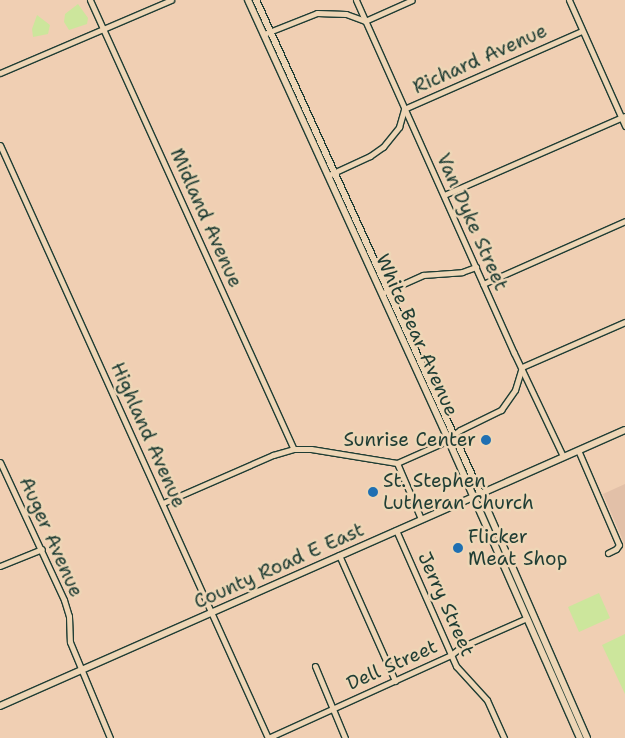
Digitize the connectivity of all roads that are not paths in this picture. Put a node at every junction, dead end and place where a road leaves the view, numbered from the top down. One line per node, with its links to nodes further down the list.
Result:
1 (90, 0): 9 (street, Midland Avenue)
2 (248, 0): 11 (main road, White Bear Avenue)
3 (256, 0): 11 (main road, White Bear Avenue)
4 (356, 0): 8 (street, Van Dyke Street)
5 (412, 0): 8 (street)
6 (569, 0): 10 (street)
7 (168, 1): 9 (street)
8 (365, 21): 11 (street); 13 (street, Van Dyke Street)
9 (104, 29): 12 (street); 27 (street, Midland Avenue)
10 (582, 31): 13 (street, Richard Avenue); 14 (street)
11 (267, 32): 17 (main road, White Bear Avenue)
12 (0, 73)
13 (404, 109): 17 (street, Richard Avenue); 18 (street, Van Dyke Street)
14 (623, 117): 15 (street); 18 (street)
15 (625, 126)
16 (0, 145): 34 (street, Highland Avenue)
17 (331, 174): 22 (main road, White Bear Avenue)
18 (444, 195): 20 (street, Van Dyke Street)
19 (625, 221): 21 (street)
20 (476, 267): 21 (street, Van Dyke Street); 22 (street)
21 (483, 284): 24 (street, Van Dyke Street)
22 (385, 292): 26 (main road, White Bear Avenue)
23 (625, 322): 24 (street)
24 (522, 367): 26 (street); 29 (street, Van Dyke Street)
25 (625, 430): 28 (main road, County Road E East)
26 (450, 437): 31 (street); 32 (main road, White Bear Avenue); 33 (main road, White Bear Avenue)
27 (294, 449): 31 (street); 34 (street)
28 (578, 450): 29 (main road, County Road E East); 38 (street)
29 (563, 456): 32 (main road, County Road E East)
30 (0, 462): 37 (street, Auger Avenue)
31 (398, 463): 35 (street)
32 (480, 493): 33 (main road, County Road E East); 54 (main road, White Bear Avenue)
33 (473, 496): 35 (main road, County Road E East); 42 (main road, White Bear Avenue)
34 (163, 503): 41 (street, Highland Avenue)
35 (421, 519): 36 (main road, County Road E East)
36 (396, 530): 39 (main road, County Road E East); 43 (street, Jerry Street)
37 (42, 549): 40 (street); 45 (street, Auger Avenue)
38 (608, 552)
39 (339, 556): 41 (main road, County Road E East); 46 (street)
40 (0, 566)
41 (212, 612): 45 (main road, County Road E East); 50 (street, Highland Avenue)
42 (527, 618): 43 (street, Dell Street); 53 (main road, White Bear Avenue)
43 (451, 655): 46 (street, Dell Street); 52 (street, Jerry Street)
44 (314, 666): 48 (street)
45 (81, 670): 47 (main road, County Road E East); 49 (street, Auger Avenue)
46 (395, 681): 48 (street, Dell Street)
47 (0, 706)
48 (332, 709): 50 (street, Dell Street); 51 (street)
49 (110, 738)
50 (268, 738)
51 (345, 738)
52 (504, 738)
53 (580, 738)
54 (587, 738)

